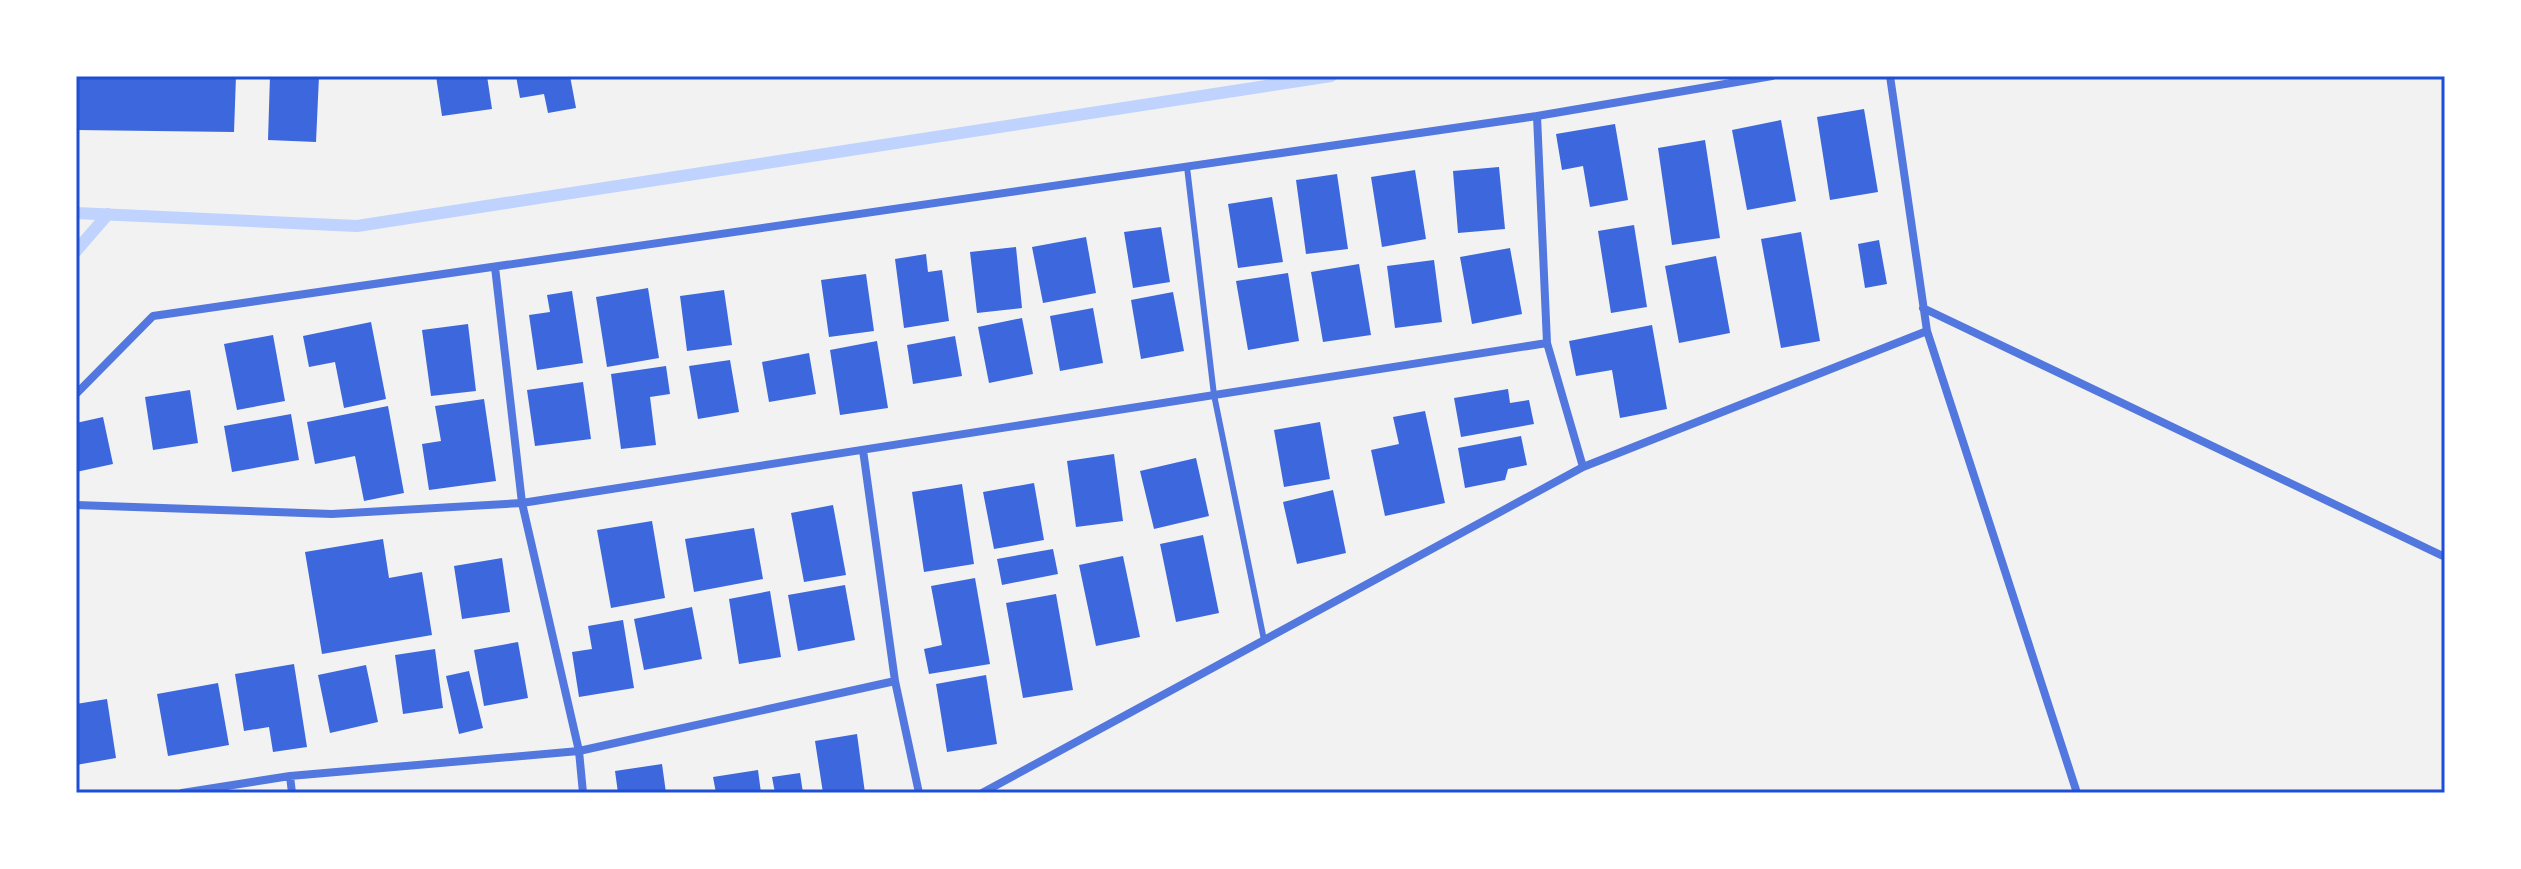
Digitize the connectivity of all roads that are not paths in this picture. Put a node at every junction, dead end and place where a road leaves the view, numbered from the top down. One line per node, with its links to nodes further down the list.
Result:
1 (1772, 76): 3 (street)
2 (1890, 76): 6 (street)
3 (1537, 116): 4 (street); 8 (street)
4 (1187, 167): 5 (street); 10 (lane)
5 (495, 267): 9 (street); 13 (street)
6 (1923, 308): 7 (street); 15 (street)
7 (1927, 331): 12 (street); 25 (street)
8 (1547, 343): 10 (street); 12 (street)
9 (76, 394)
10 (1214, 395): 11 (street); 16 (lane)
11 (863, 450): 13 (street); 17 (street)
12 (1583, 467): 16 (street)
13 (522, 503): 14 (street); 18 (street)
14 (76, 505)
15 (2445, 557)
16 (1264, 640): 24 (street)
17 (895, 681): 18 (street); 23 (street)
18 (579, 751): 19 (street); 22 (street)
19 (290, 776): 20 (street); 21 (street)
20 (182, 793)
21 (292, 793)
22 (583, 793)
23 (919, 793)
24 (982, 793)
25 (2077, 793)

